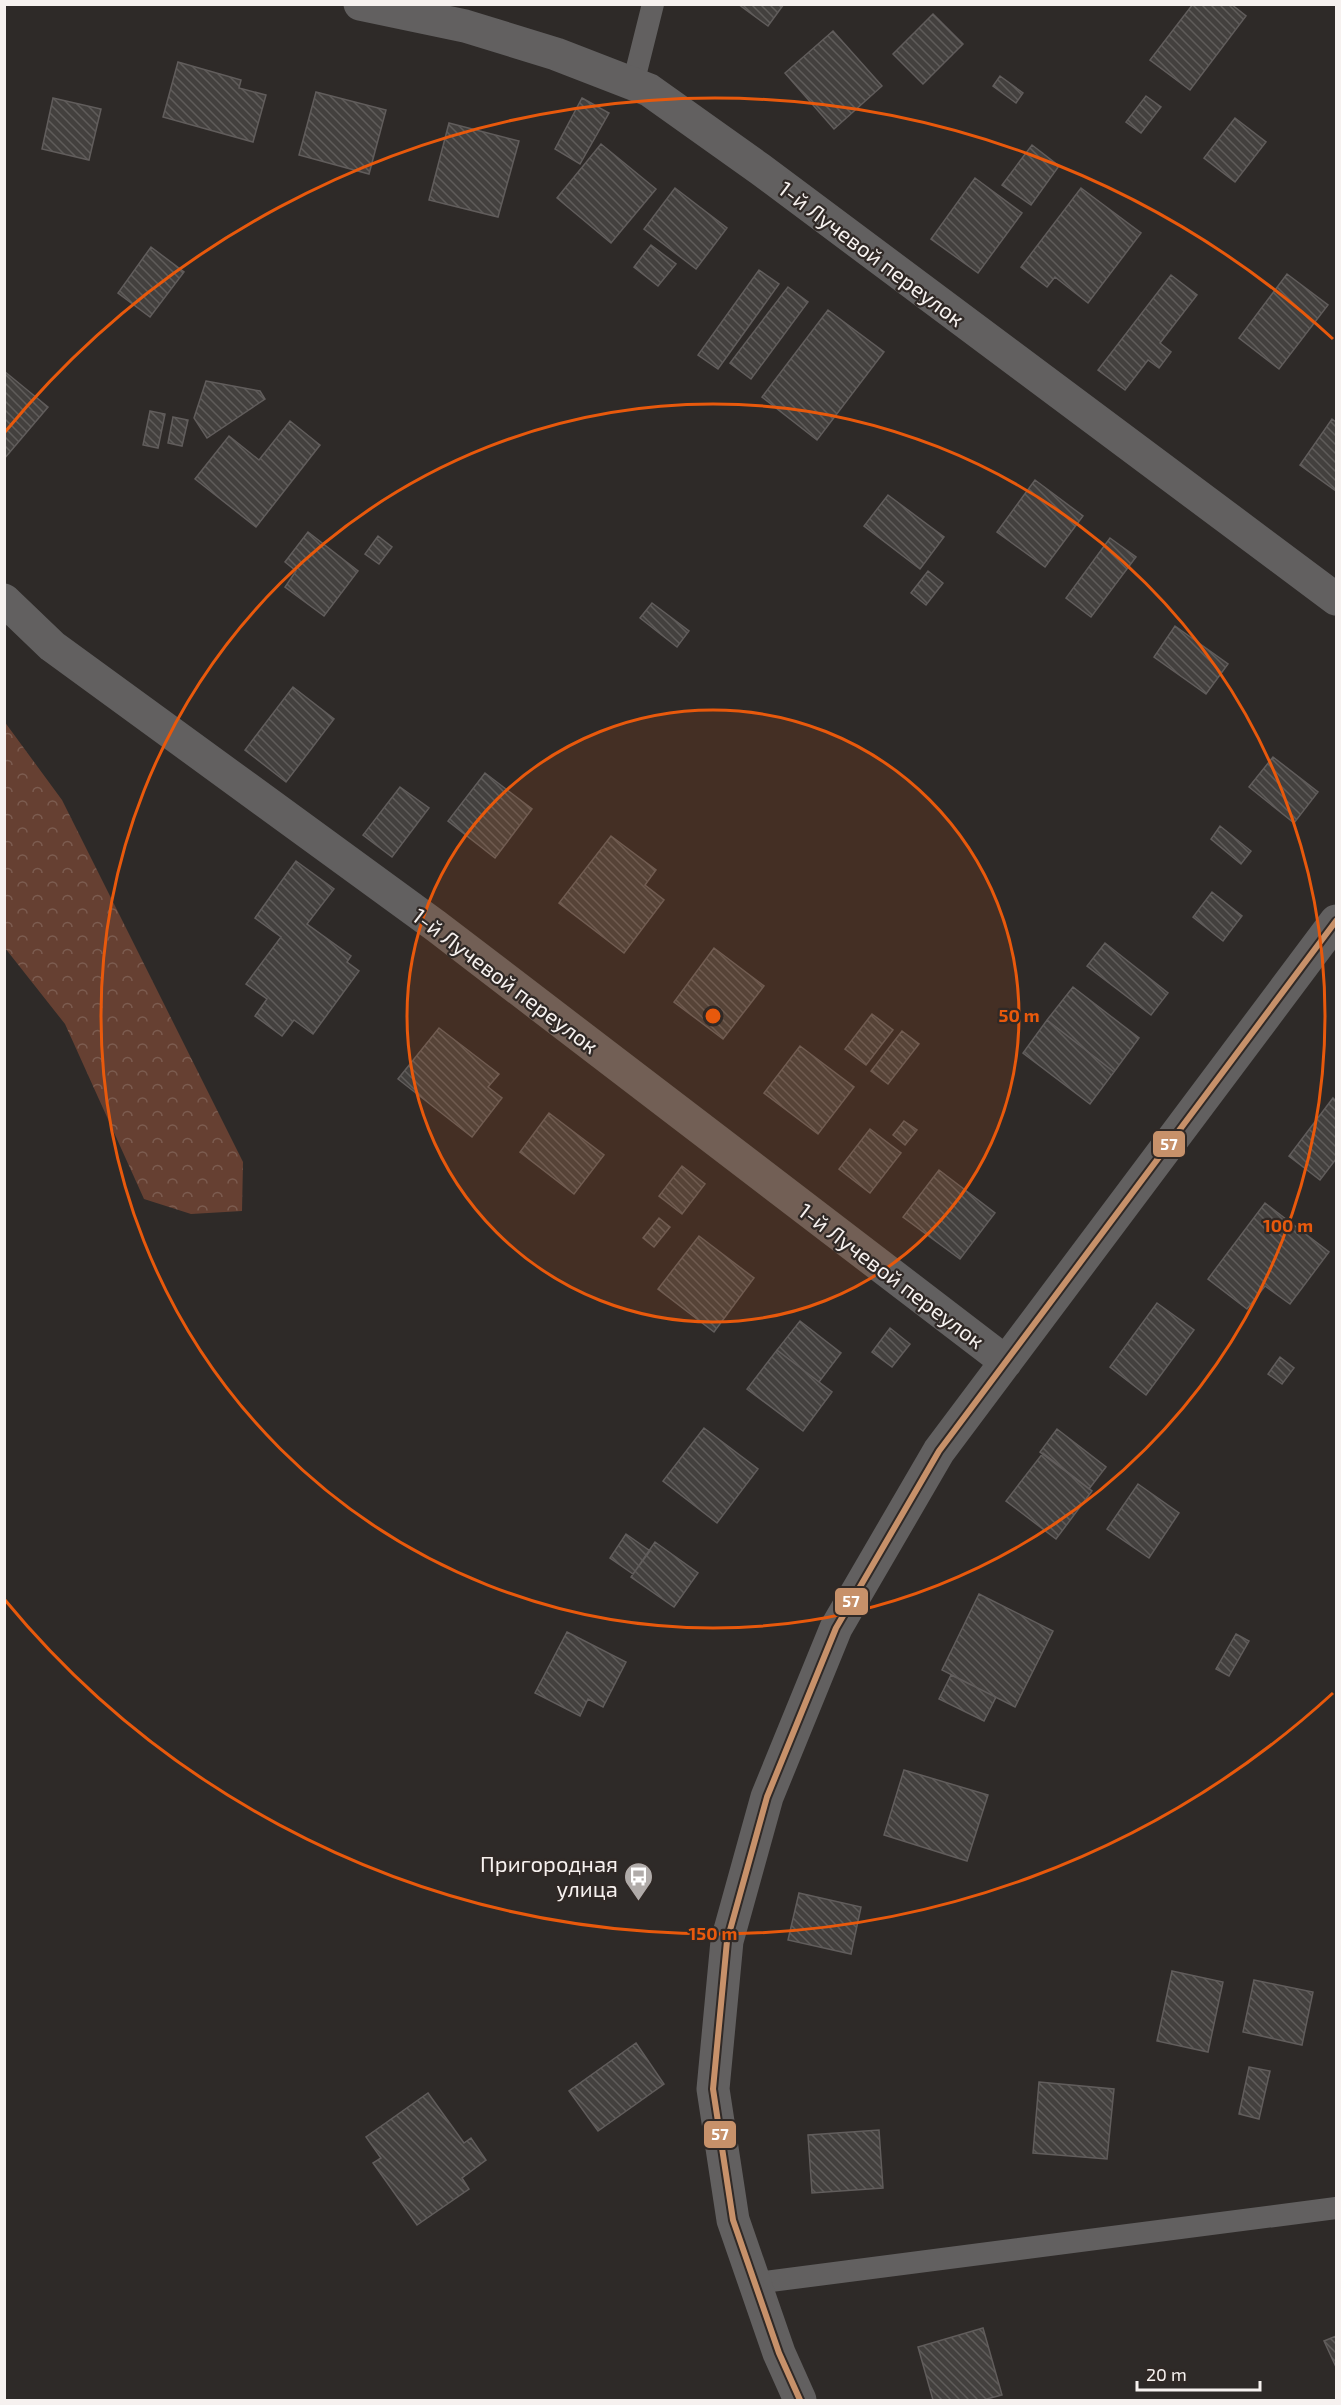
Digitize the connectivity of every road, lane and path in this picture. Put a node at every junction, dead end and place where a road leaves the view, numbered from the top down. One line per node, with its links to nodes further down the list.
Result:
1 (360, 4): 3 (street, 1-й Лучевой переулок)
2 (653, 4): 3 (lane)
3 (633, 84): 4 (street, 1-й Лучевой переулок)
4 (1336, 598)
5 (4, 600): 7 (street, 1-й Лучевой переулок)
6 (1336, 921): 7 (street)
7 (1006, 1362): 9 (street)
8 (1336, 2208): 9 (lane)
9 (756, 2283): 10 (street)
10 (800, 2400)

